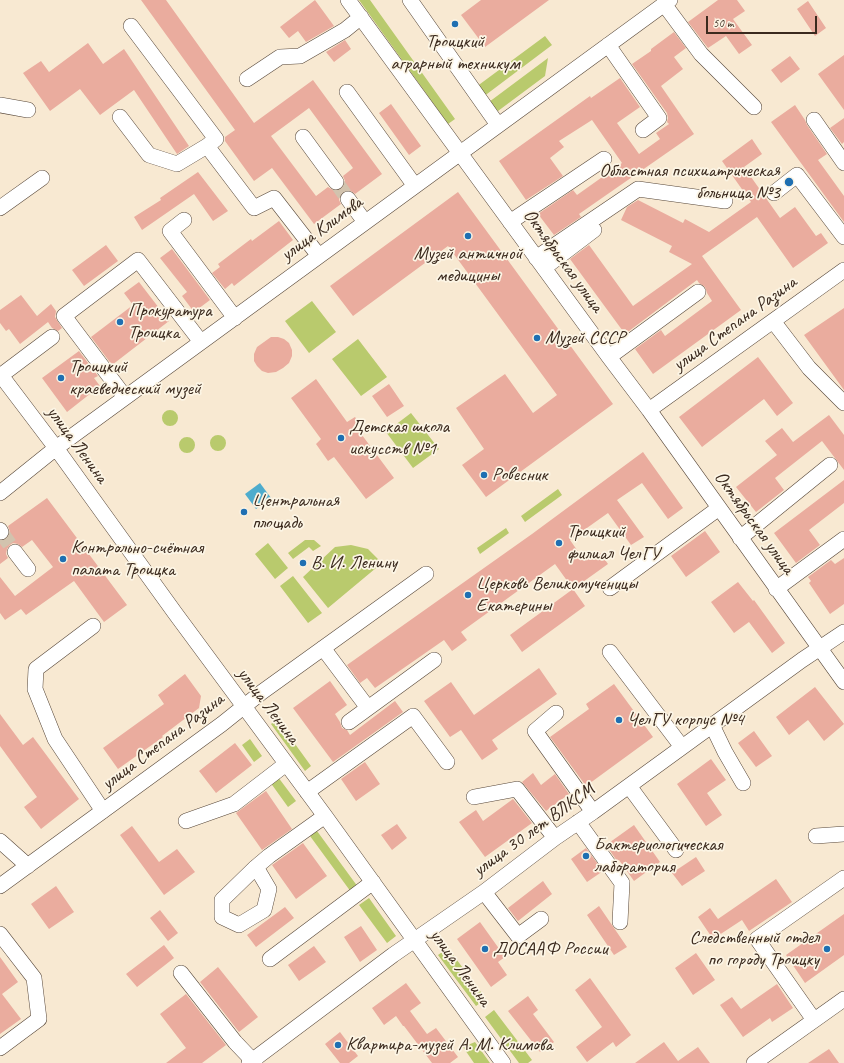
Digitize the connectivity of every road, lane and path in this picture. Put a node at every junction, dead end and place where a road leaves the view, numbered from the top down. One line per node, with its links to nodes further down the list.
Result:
1 (348, 0): 4 (street, Октябрьская улица)
2 (410, 0): 14 (street)
3 (667, 2): 6 (street, улица Климова); 10 (street)
4 (361, 17): 7 (street); 18 (street, Октябрьская улица)
5 (131, 26): 17 (street)
6 (608, 45): 14 (street, улица Климова); 15 (street)
7 (247, 79)
8 (347, 92): 23 (street)
9 (0, 106): 11 (street)
10 (754, 107)
11 (28, 110)
12 (120, 117): 17 (street)
13 (814, 120): 20 (street)
14 (498, 125): 18 (street, улица Климова)
15 (642, 130)
16 (303, 137): 22 (street)
17 (207, 146): 33 (street)
18 (460, 153): 23 (street, улица Климова); 30 (street, Октябрьская улица)
19 (604, 159): 30 (street)
20 (844, 163)
21 (42, 178): 27 (street)
22 (336, 182)
23 (415, 186): 29 (street, улица Климова)
24 (774, 193): 32 (street)
25 (348, 199): 29 (street)
26 (725, 201): 34 (street)
27 (0, 208)
28 (184, 220): 37 (street)
29 (366, 222): 33 (street, улица Климова)
30 (510, 222): 34 (street, Октябрьская улица)
31 (594, 230): 34 (street)
32 (844, 237)
33 (319, 256): 37 (street, улица Климова)
34 (540, 263): 41 (street, Октябрьская улица)
35 (844, 270): 38 (street, улица Степана Разина)
36 (698, 292): 41 (street)
37 (235, 318): 40 (street, улица Климова)
38 (773, 321): 44 (street); 45 (street, улица Степана Разина)
39 (52, 337): 42 (street)
40 (201, 342): 43 (street, улица Климова); 43 (street)
41 (609, 357): 45 (street, Октябрьская улица)
42 (0, 375): 46 (street, улица Ленина)
43 (125, 397): 46 (street, улица Климова)
44 (844, 403)
45 (649, 410): 49 (street, Октябрьская улица)
46 (56, 448): 48 (street, улица Климова); 64 (street, улица Ленина)
47 (830, 465): 50 (street)
48 (0, 493)
49 (719, 508): 50 (street, Октябрьская улица); 55 (street)
50 (740, 538): 56 (street, Октябрьская улица)
51 (844, 539): 56 (street)
52 (15, 552): 53 (street)
53 (28, 569)
54 (426, 574): 59 (street, улица Степана Разина)
55 (610, 588)
56 (776, 589): 60 (street, Октябрьская улица)
57 (94, 626): 76 (street)
58 (844, 632): 60 (street, улица 30 лет ВЛКСМ)
59 (323, 648): 64 (street, улица Степана Разина); 65 (street)
60 (819, 648): 63 (street, Октябрьская улица); 68 (street, улица 30 лет ВЛКСМ)
61 (610, 652): 69 (street)
62 (434, 660): 65 (street)
63 (844, 682)
64 (244, 707): 71 (street, улица Ленина); 76 (street, улица Степана Разина)
65 (368, 708): 67 (street)
66 (556, 712): 77 (street)
67 (349, 722)
68 (712, 724): 69 (street, улица 30 лет ВЛКСМ); 72 (street)
69 (682, 747): 73 (street, улица 30 лет ВЛКСМ)
70 (447, 762): 74 (street)
71 (286, 764): 74 (street, улица Ленина); 79 (street)
72 (743, 783)
73 (629, 786): 77 (street, улица 30 лет ВЛКСМ); 85 (street)
74 (307, 792): 78 (street, улица Ленина)
75 (474, 797): 83 (street)
76 (103, 811): 86 (street, улица Степана Разина)
77 (593, 812): 80 (street, улица 30 лет ВЛКСМ)
78 (325, 816): 87 (street); 89 (street, улица Ленина)
79 (186, 821)
80 (578, 822): 83 (street, улица 30 лет ВЛКСМ); 93 (street)
81 (844, 834): 82 (street)
82 (816, 836)
83 (555, 838): 91 (street, улица 30 лет ВЛКСМ)
84 (0, 841): 86 (street)
85 (676, 850)
86 (28, 866): 90 (street, улица Степана Разина)
87 (256, 867)
88 (844, 878): 99 (street)
89 (373, 882): 95 (street, улица Ленина); 96 (street)
90 (0, 886)
91 (484, 892): 92 (street); 95 (street, улица 30 лет ВЛКСМ)
92 (542, 919)
93 (620, 922)
94 (0, 934): 100 (street)
95 (415, 940): 102 (street, улица 30 лет ВЛКСМ); 103 (street, улица Ленина)
96 (270, 959)
97 (181, 973): 102 (street)
98 (844, 999): 99 (street)
99 (814, 1020): 101 (street)
100 (0, 1048)
101 (761, 1061)
102 (252, 1062)
103 (504, 1063)

